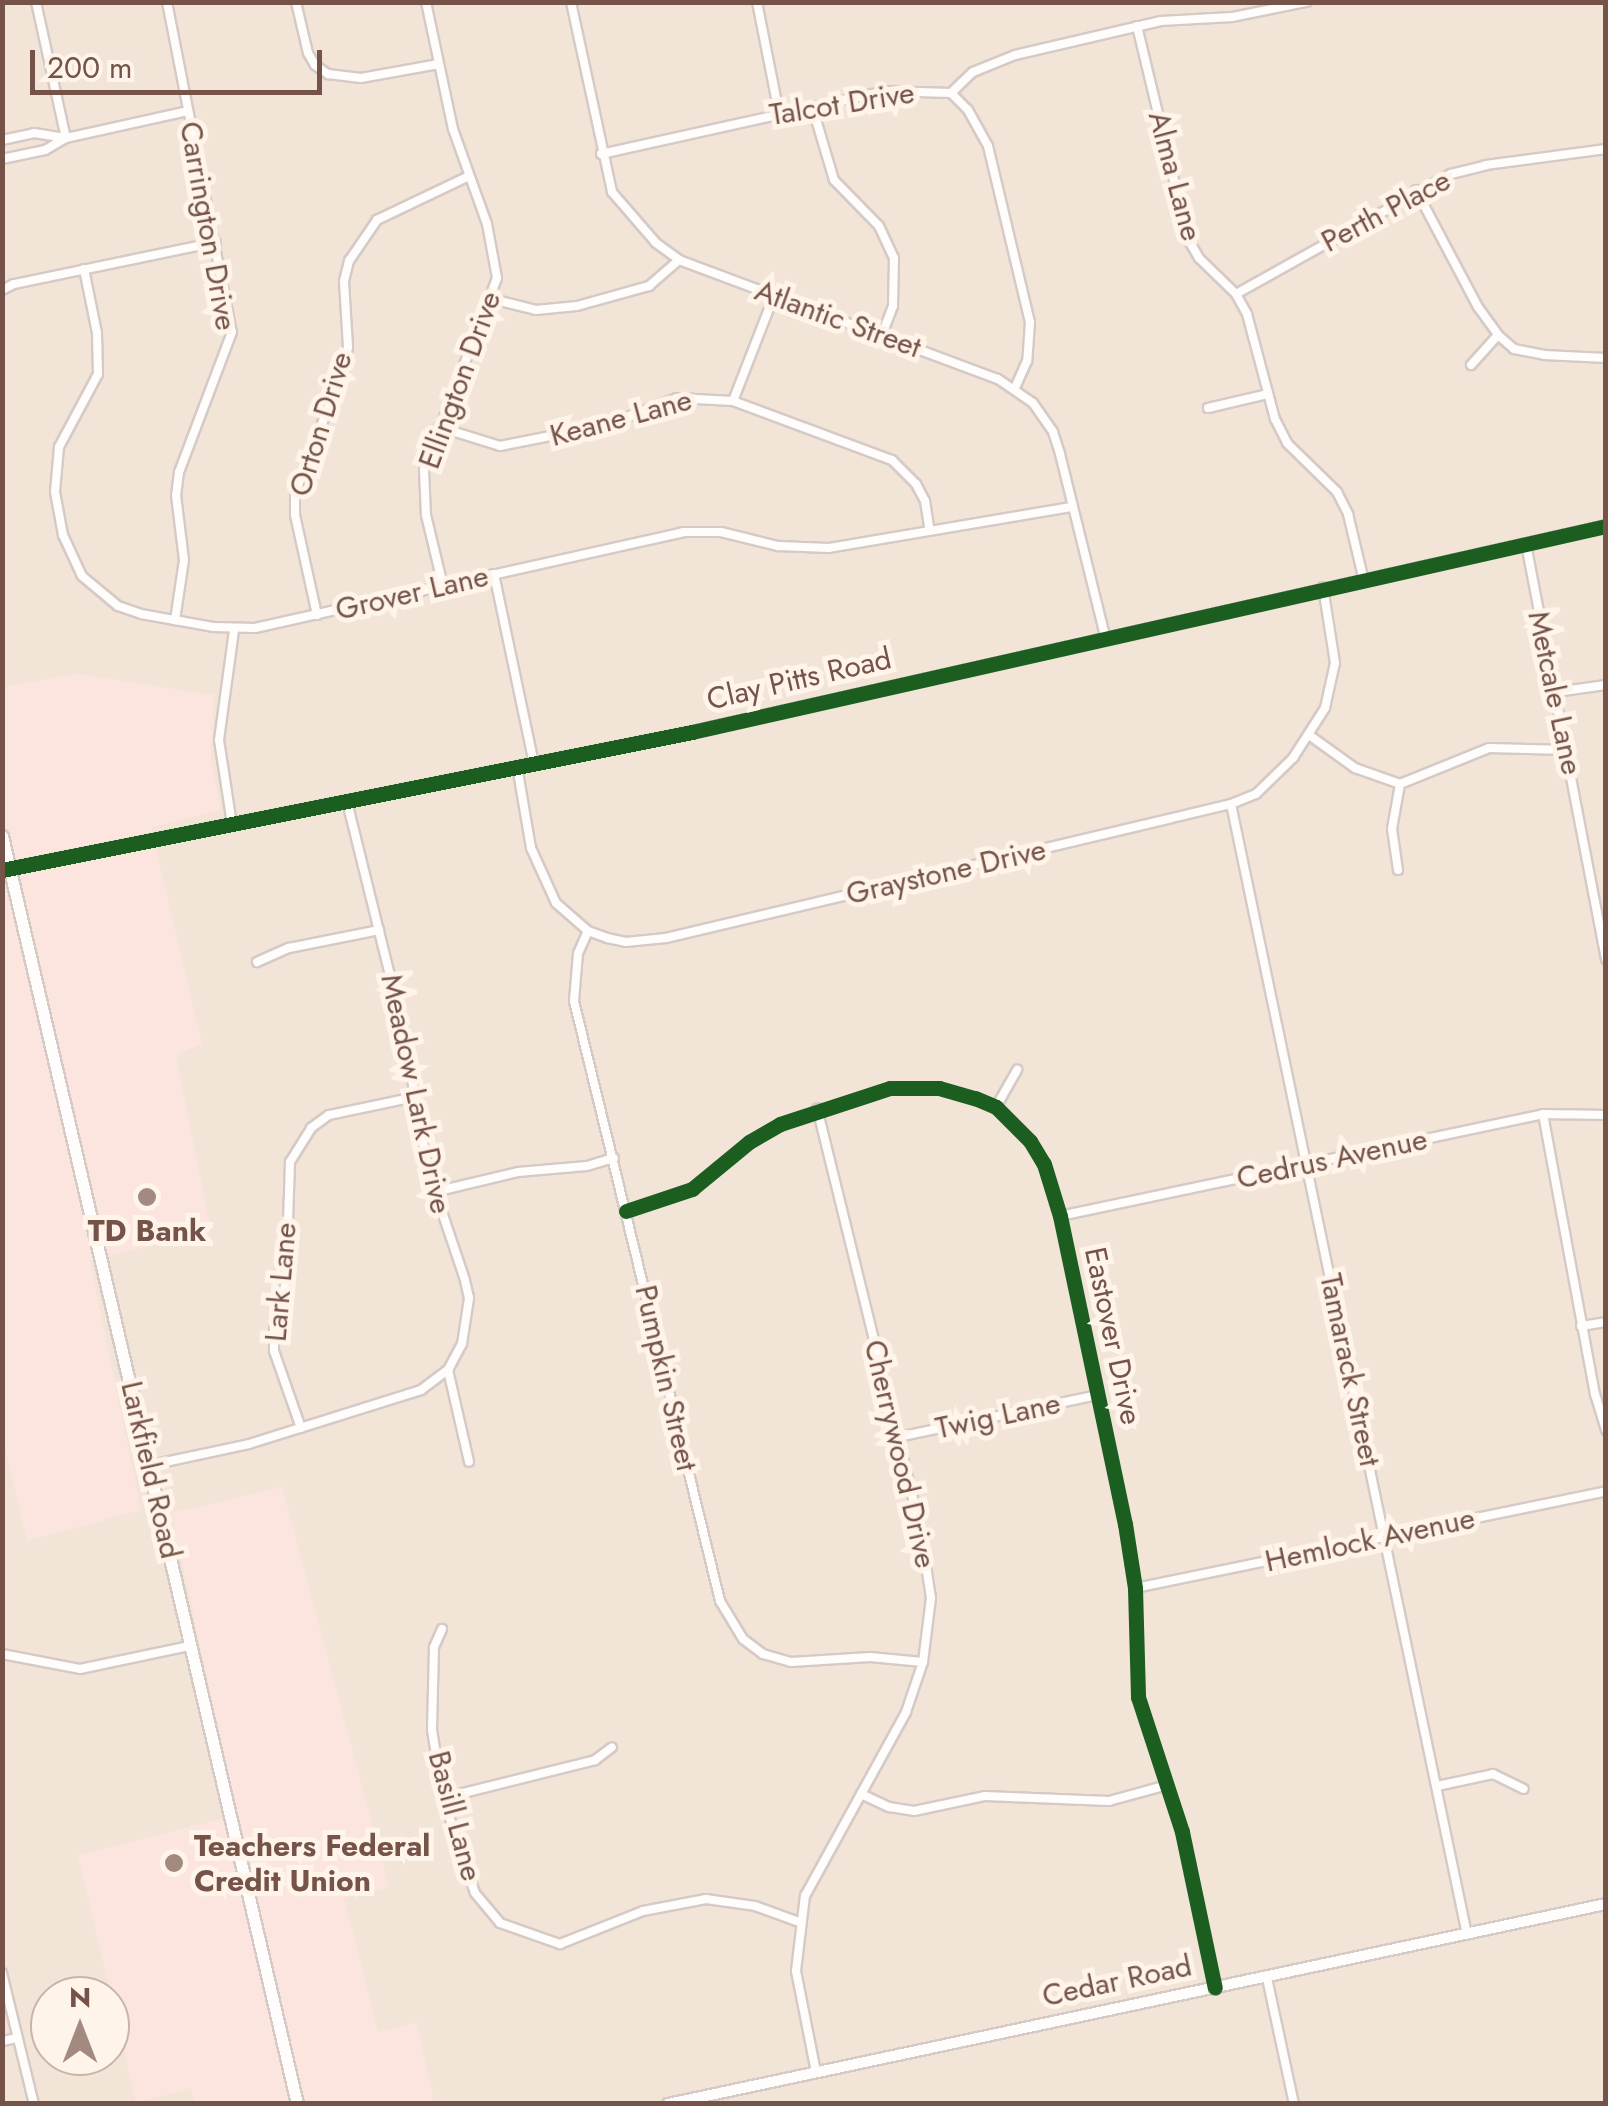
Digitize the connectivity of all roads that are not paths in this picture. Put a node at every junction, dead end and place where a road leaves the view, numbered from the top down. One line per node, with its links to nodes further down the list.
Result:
1 (36, 2): 14 (street)
2 (166, 2): 12 (street, Carrington Drive)
3 (296, 2): 9 (street)
4 (426, 2): 9 (street, Ellington Drive)
5 (571, 2): 17 (street, Atlantic Street)
6 (757, 2): 13 (street)
7 (1306, 2): 8 (street)
8 (1138, 26): 10 (street); 25 (street, Alma Lane)
9 (438, 64): 19 (street, Ellington Drive)
10 (951, 93): 11 (street, Talcot Drive); 32 (street, Talcot Drive)
11 (812, 106): 13 (street, Talcot Drive); 28 (street)
12 (188, 111): 14 (street); 21 (street, Carrington Drive)
13 (778, 113): 17 (street, Talcot Drive)
14 (66, 138): 15 (street); 18 (street)
15 (2, 140)
16 (1606, 149): 20 (street, Perth Place)
17 (601, 154): 22 (street, Atlantic Street)
18 (2, 160)
19 (467, 178): 27 (street, Ellington Drive); 45 (street, Orton Drive)
20 (1416, 190): 25 (street, Perth Place); 29 (street)
21 (216, 242): 23 (street); 46 (street, Carrington Drive)
22 (679, 260): 26 (street, Atlantic Street); 27 (street)
23 (84, 269): 24 (street); 46 (street, Grover Lane)
24 (2, 290)
25 (1236, 294): 33 (street, Alma Lane)
26 (774, 296): 28 (street, Atlantic Street); 34 (street)
27 (492, 299): 36 (street, Ellington Drive)
28 (882, 335): 32 (street, Atlantic Street)
29 (1498, 336): 30 (street); 31 (street)
30 (1606, 358)
31 (1471, 365)
32 (1014, 388): 37 (street, Atlantic Street)
33 (1268, 394): 35 (street); 42 (street, Alma Lane)
34 (733, 401): 36 (street, Keane Lane); 39 (street, Keane Lane)
35 (1208, 408)
36 (439, 427): 43 (street, Ellington Drive)
37 (1072, 507): 39 (street, Grover Lane); 48 (street, Atlantic Street)
38 (1606, 526): 40 (street, Clay Pitts Road)
39 (930, 531): 41 (street, Grover Lane)
40 (1526, 544): 42 (street, Clay Pitts Road); 50 (street, Metcale Lane)
41 (494, 574): 43 (street, Grover Lane); 53 (street)
42 (1363, 578): 44 (street, Clay Pitts Road)
43 (443, 586): 45 (street, Grover Lane)
44 (1323, 588): 48 (street, Clay Pitts Road); 51 (street, Graystone Drive)
45 (316, 615): 47 (street, Grover Lane)
46 (175, 620): 47 (street, Grover Lane)
47 (234, 630): 58 (street)
48 (1105, 636): 53 (street, Clay Pitts Road)
49 (1606, 685): 50 (street)
50 (1556, 692): 52 (street, Metcale Lane)
51 (1308, 736): 55 (street); 57 (street, Graystone Drive)
52 (1567, 750): 55 (street); 64 (street, Metcale Lane)
53 (534, 764): 54 (street, Clay Pitts Road)
54 (517, 766): 56 (street, Clay Pitts Road); 63 (street)
55 (1400, 784): 61 (street)
56 (347, 801): 58 (street, Clay Pitts Road); 62 (street, Meadow Lark Drive)
57 (1231, 804): 63 (street, Graystone Drive); 73 (street, Tamarack Street)
58 (232, 824): 60 (street, Clay Pitts Road)
59 (2, 836): 60 (main road, Larkfield Road)
60 (6, 869): 85 (main road, Larkfield Road)
61 (1398, 870)
62 (379, 930): 65 (street); 67 (street, Meadow Lark Drive)
63 (588, 931): 72 (street, Pumpkin Street)
64 (1606, 959)
65 (257, 962)
66 (1017, 1070): 68 (street)
67 (415, 1097): 74 (street, Meadow Lark Drive); 81 (street, Lark Lane)
68 (996, 1108): 69 (street, Eastover Drive); 76 (street, Eastover Drive)
69 (817, 1109): 75 (street, Eastover Drive); 83 (street, Cherrywood Drive)
70 (1543, 1114): 71 (street, Cedrus Avenue); 73 (street, Cedrus Avenue); 78 (street)
71 (1606, 1115)
72 (614, 1158): 74 (street); 75 (street, Pumpkin Street)
73 (1306, 1164): 76 (street, Cedrus Avenue); 87 (street, Tamarack Street)
74 (434, 1192): 79 (street, Meadow Lark Drive)
75 (626, 1211): 92 (street, Pumpkin Street)
76 (1060, 1216): 80 (street, Eastover Drive)
77 (1606, 1322): 78 (street)
78 (1582, 1326): 82 (street)
79 (448, 1370): 81 (street); 84 (street)
80 (1097, 1396): 83 (street, Twig Lane); 88 (street, Eastover Drive)
81 (300, 1428): 85 (street)
82 (1606, 1430)
83 (898, 1437): 92 (street, Cherrywood Drive)
84 (469, 1462)
85 (151, 1465): 90 (main road, Larkfield Road)
86 (1606, 1492): 87 (street, Hemlock Avenue)
87 (1384, 1537): 88 (street, Hemlock Avenue); 95 (street, Tamarack Street)
88 (1134, 1588): 94 (street, Eastover Drive)
89 (442, 1628): 98 (street, Basill Lane)
90 (189, 1646): 91 (street); 109 (main road, Larkfield Road)
91 (2, 1654)
92 (923, 1662): 97 (street, Cherrywood Drive)
93 (612, 1747): 98 (street)
94 (1167, 1786): 97 (street); 104 (street, Eastover Drive)
95 (1437, 1786): 96 (street); 101 (street, Tamarack Street)
96 (1524, 1789)
97 (860, 1794): 100 (street, Cherrywood Drive)
98 (444, 1798): 100 (street, Basill Lane)
99 (1606, 1904): 101 (street, Cedar Road)
100 (799, 1922): 107 (street, Cherrywood Drive)
101 (1467, 1935): 103 (street, Cedar Road)
102 (2, 1973): 105 (street)
103 (1267, 1978): 104 (street, Cedar Road); 111 (street)
104 (1215, 1988): 107 (street, Cedar Road)
105 (18, 2038): 106 (street); 108 (street)
106 (2, 2041)
107 (816, 2072): 110 (street, Cedar Road)
108 (34, 2104)
109 (297, 2104)
110 (668, 2104)
111 (1294, 2104)

